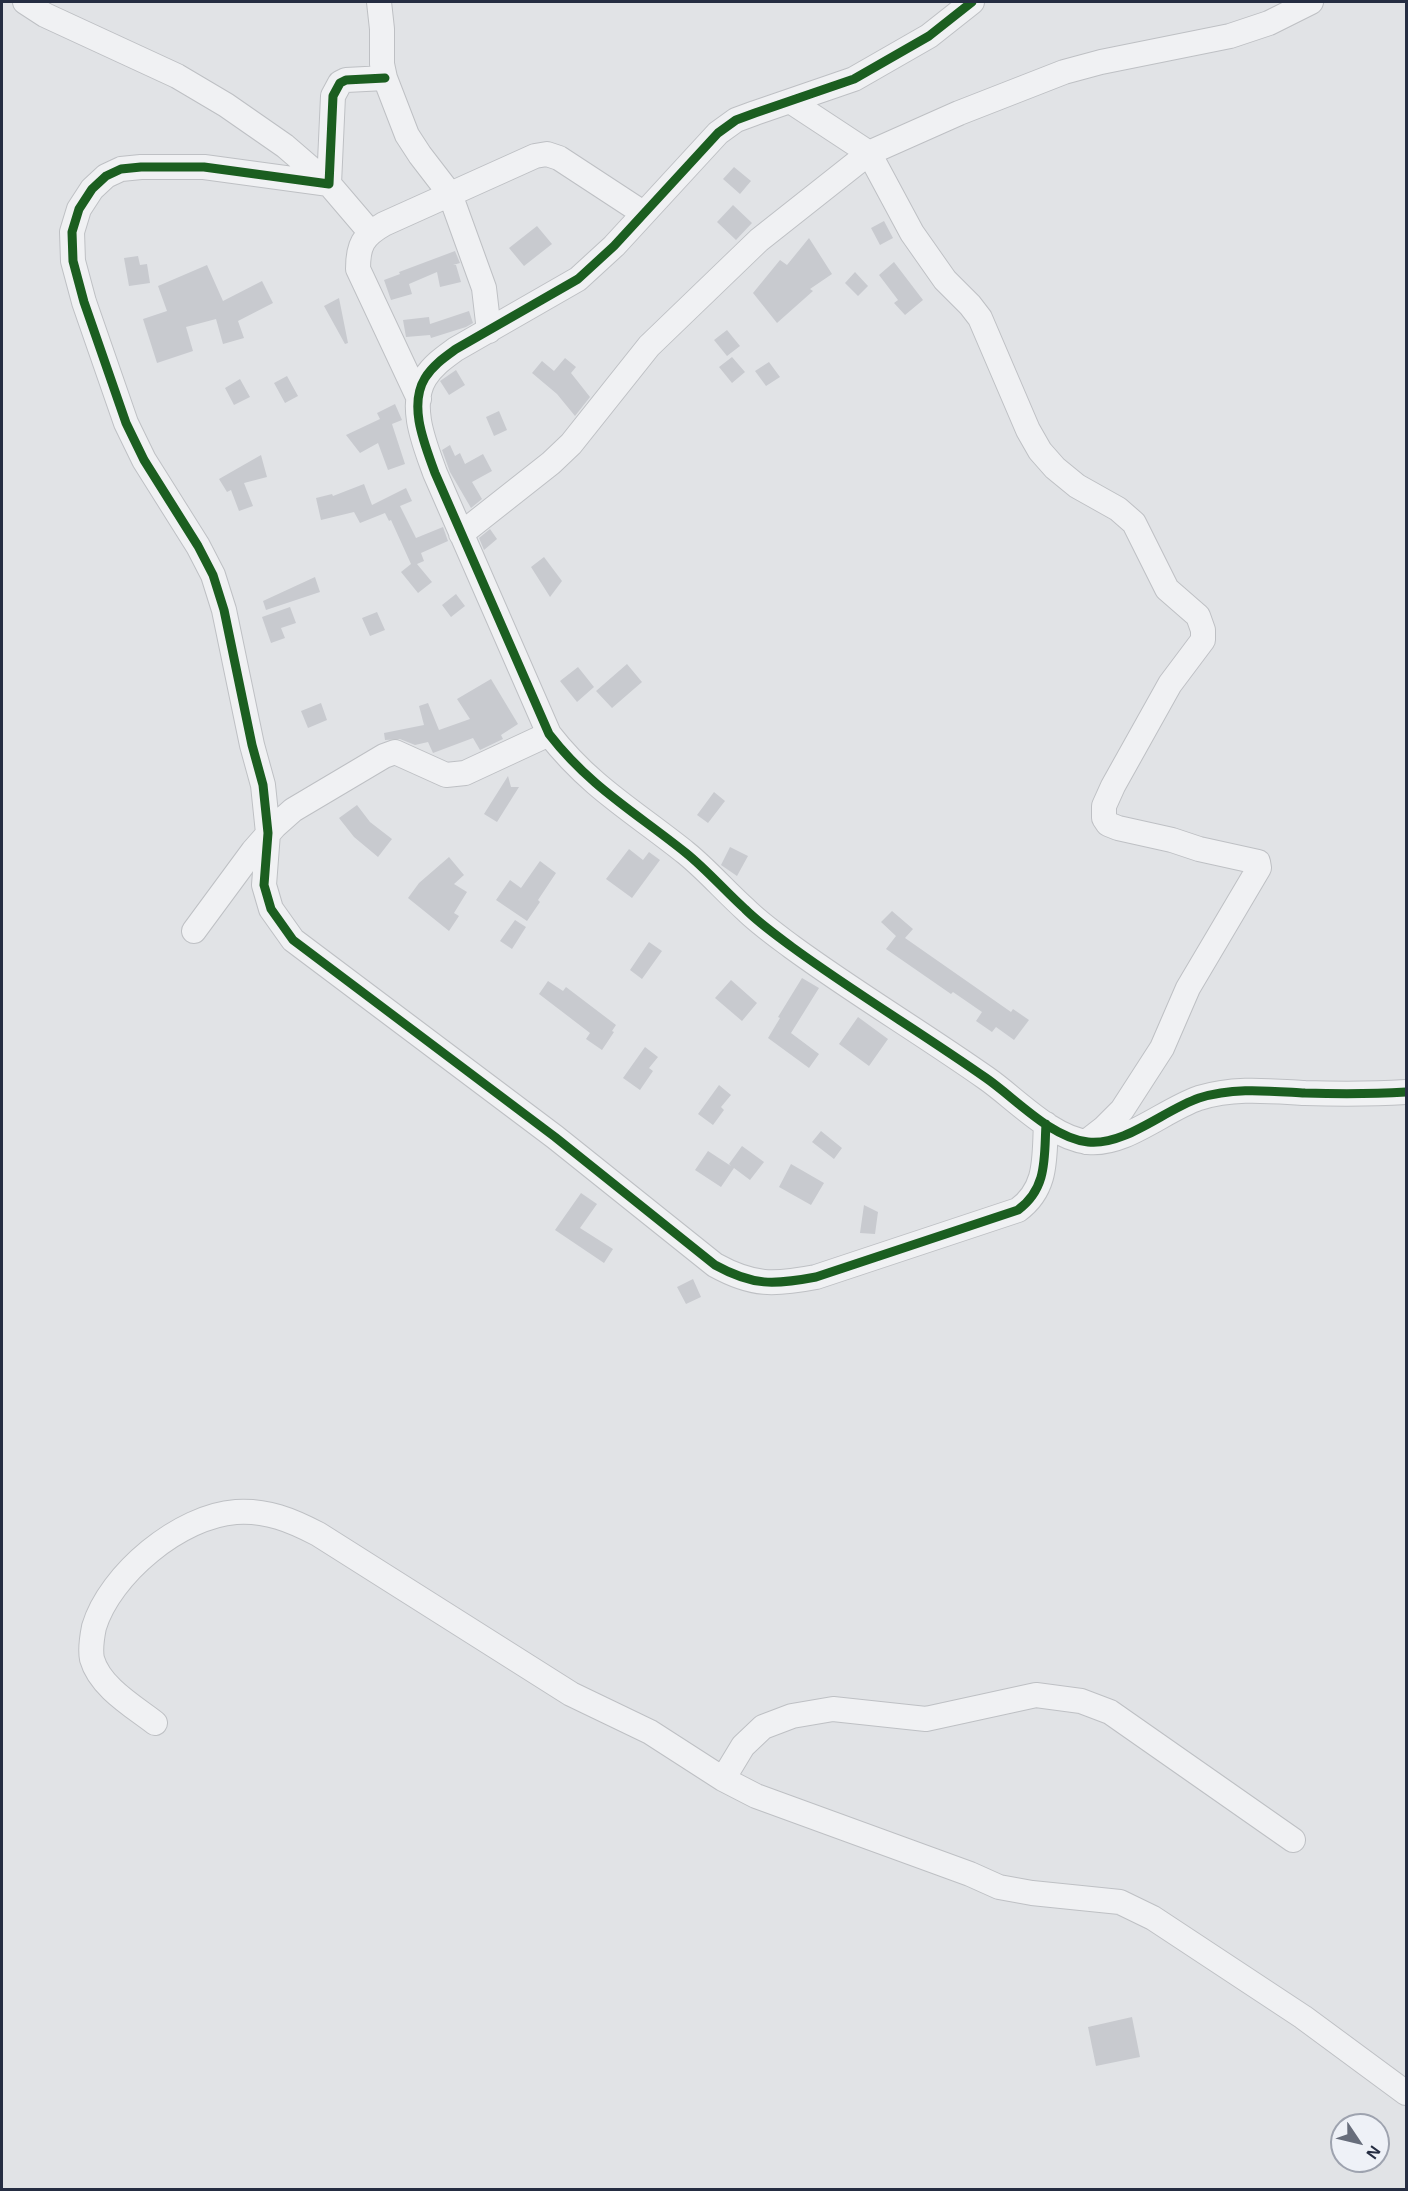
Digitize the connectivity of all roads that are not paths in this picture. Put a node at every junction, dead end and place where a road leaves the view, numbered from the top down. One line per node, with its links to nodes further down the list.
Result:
1 (25, 2): 8 (street)
2 (972, 2): 6 (street)
3 (1311, 2): 7 (street)
4 (381, 4): 5 (street)
5 (385, 78): 8 (street); 9 (street)
6 (790, 101): 7 (street); 10 (street)
7 (869, 153): 14 (street); 20 (street)
8 (329, 184): 11 (street); 16 (street)
9 (450, 194): 10 (street); 11 (street); 12 (street)
10 (643, 213): 12 (street)
11 (370, 232): 13 (street)
12 (489, 331): 13 (street)
13 (419, 399): 14 (street)
14 (461, 534): 15 (street)
15 (549, 734): 16 (street); 19 (street)
16 (268, 833): 17 (street); 19 (street)
17 (194, 931)
18 (1407, 1092): 20 (street)
19 (1046, 1124): 20 (street)
20 (1086, 1142)
21 (155, 1723): 22 (street)
22 (723, 1779): 23 (street); 24 (street)
23 (1293, 1840)
24 (1407, 2093)

